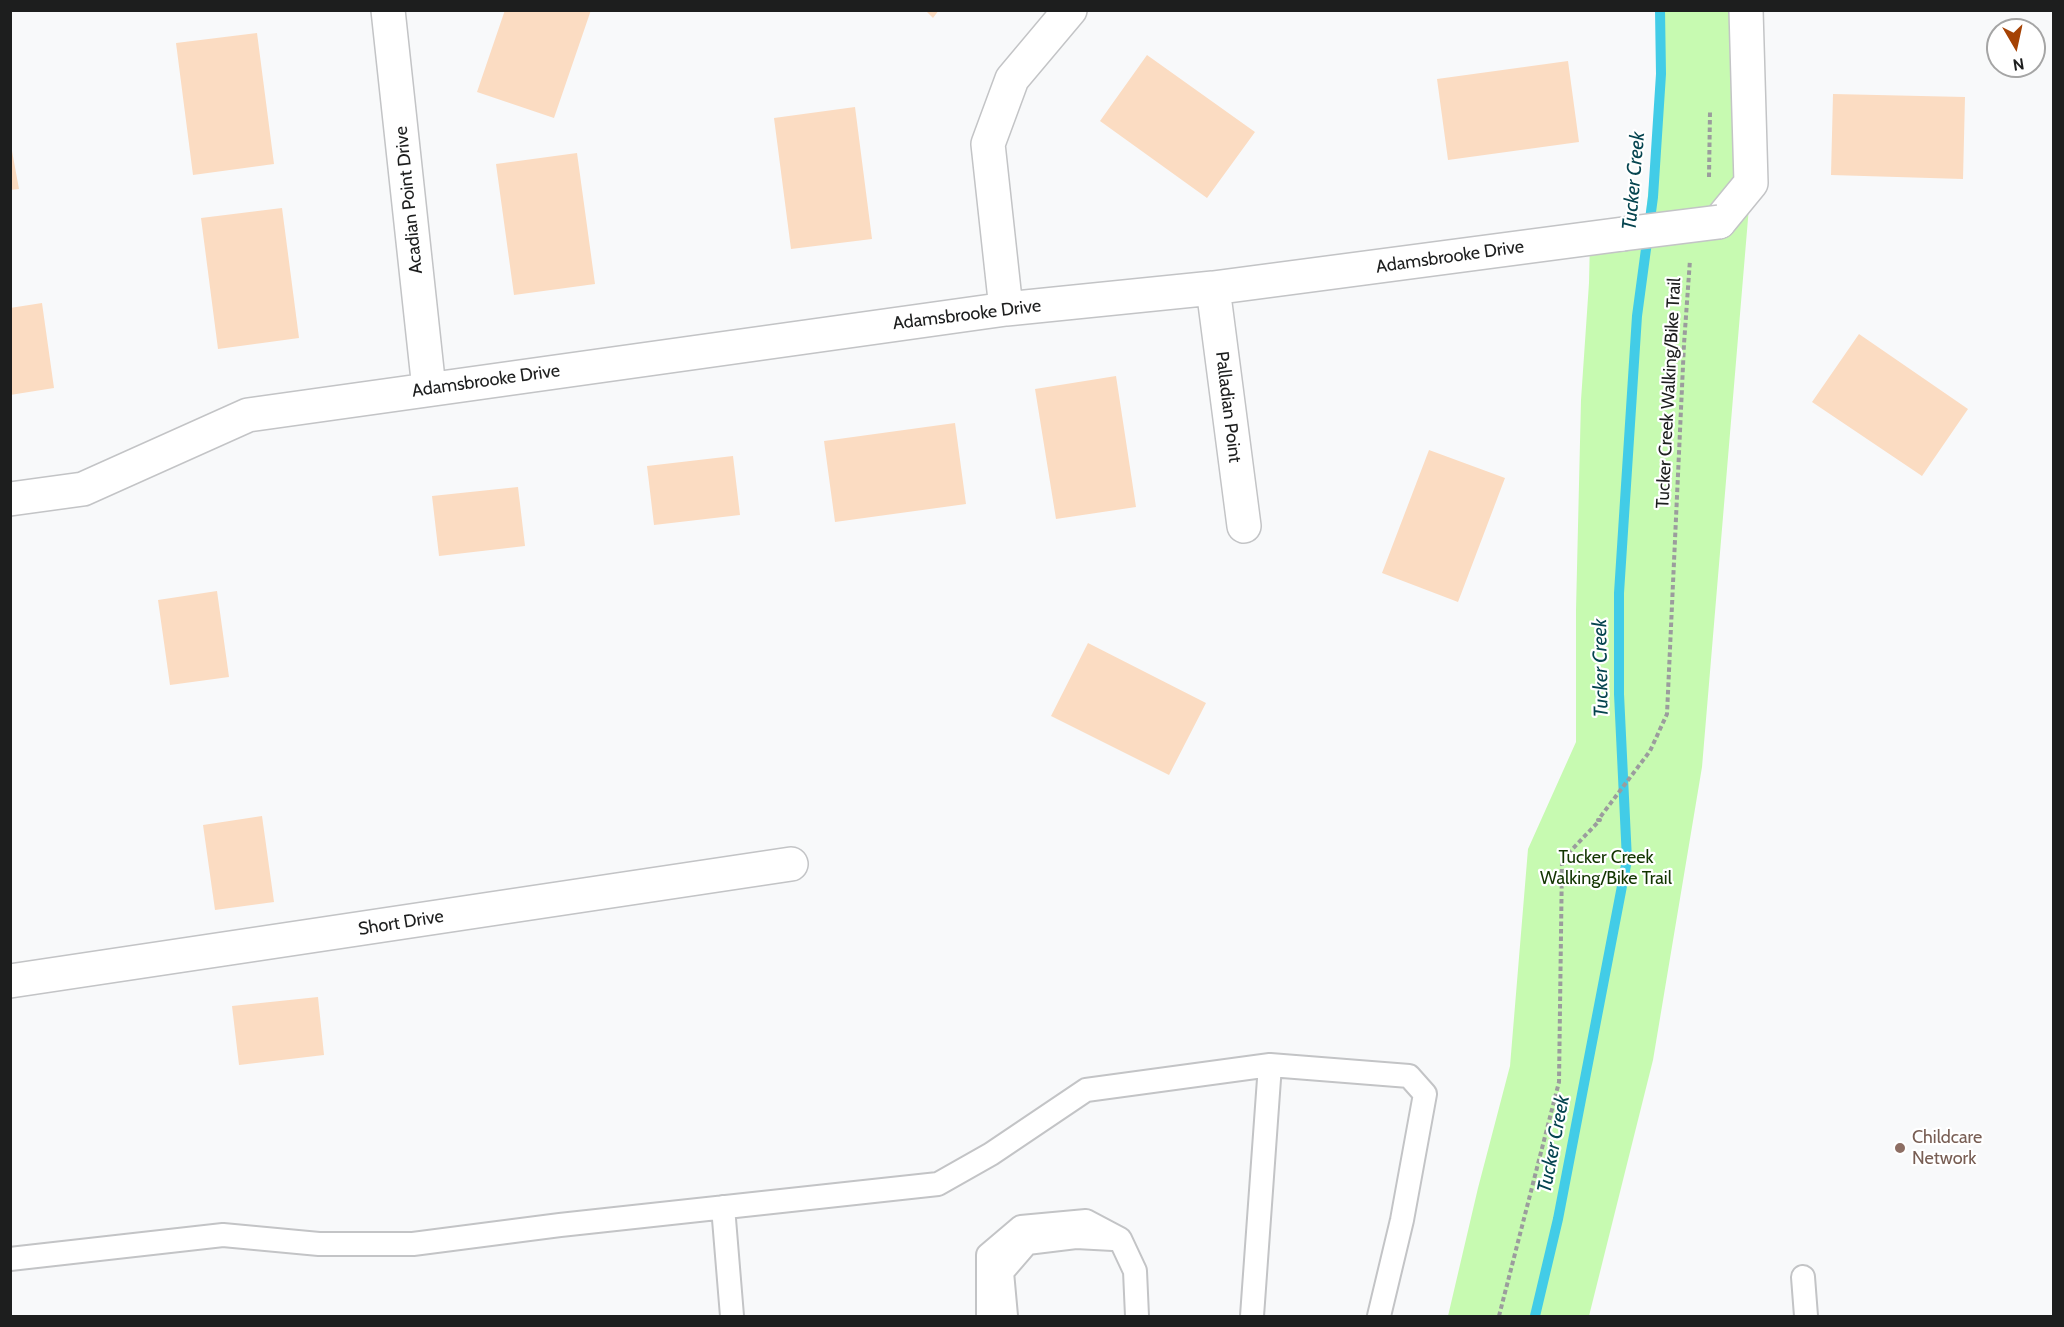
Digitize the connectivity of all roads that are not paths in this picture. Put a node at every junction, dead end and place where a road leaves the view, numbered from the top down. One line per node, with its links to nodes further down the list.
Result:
1 (388, 10): 6 (street, Acadian Point Drive)
2 (1070, 10): 5 (street)
3 (1746, 10): 4 (street, Adamsbrooke Drive, bridge)
4 (1213, 288): 5 (street, Adamsbrooke Drive); 8 (street, Palladian Point)
5 (1006, 309): 6 (street, Adamsbrooke Drive)
6 (429, 389): 7 (street, Adamsbrooke Drive)
7 (10, 499)
8 (1244, 526)
9 (791, 864): 10 (street, Short Drive)
10 (10, 981)
11 (1270, 1065): 12 (lane); 20 (lane); 21 (lane)
12 (723, 1207): 14 (lane); 16 (lane)
13 (1120, 1239): 17 (lane); 18 (lane); 19 (lane)
14 (10, 1259)
15 (1803, 1277): 22 (lane)
16 (732, 1317)
17 (988, 1317)
18 (1006, 1317)
19 (1137, 1317)
20 (1252, 1317)
21 (1379, 1317)
22 (1806, 1317)

